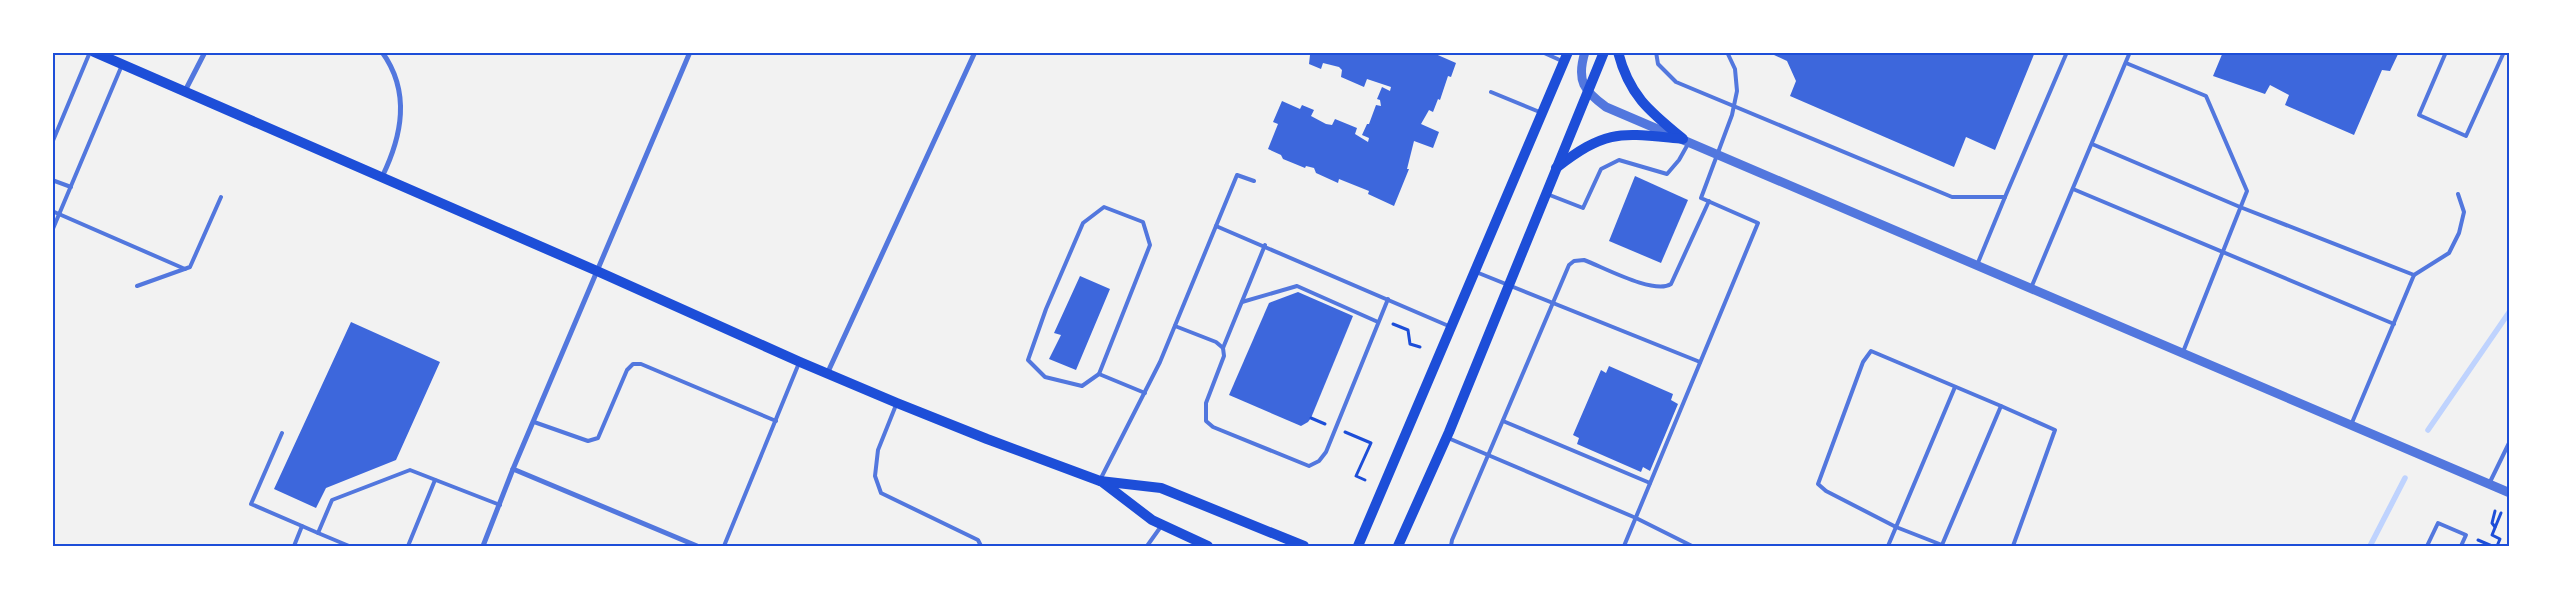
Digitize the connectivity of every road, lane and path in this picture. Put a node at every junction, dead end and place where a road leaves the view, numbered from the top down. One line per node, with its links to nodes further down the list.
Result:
1 (90, 52): 26 (lane)
2 (94, 52): 19 (main road)
3 (205, 52): 20 (street)
4 (382, 52): 30 (street)
5 (690, 52): 49 (street)
6 (975, 52): 68 (street)
7 (1542, 52): 17 (lane)
8 (1585, 52): 22 (street)
9 (1604, 52): 22 (main road)
10 (1618, 52): 25 (main road)
11 (1656, 52): 23 (lane)
12 (1727, 52): 23 (lane)
13 (2067, 52): 38 (lane)
14 (2130, 52): 18 (lane)
15 (2446, 52): 16 (lane)
16 (2504, 52)
17 (1566, 57): 24 (main road)
18 (2126, 63): 27 (lane); 40 (lane)
19 (122, 65): 20 (main road); 33 (lane)
20 (185, 91): 30 (main road)
21 (1491, 92): 24 (lane)
22 (1588, 93): 25 (street); 29 (main road)
23 (1734, 104): 28 (lane); 38 (lane)
24 (1542, 113): 50 (main road)
25 (1686, 140): 28 (street); 29 (main road); 35 (lane)
26 (52, 143)
27 (2092, 144): 34 (lane); 40 (lane)
28 (1718, 154): 39 (lane); 47 (street)
29 (1556, 169): 35 (main road)
30 (382, 177): 49 (main road)
31 (52, 180): 33 (lane)
32 (1254, 181): 43 (lane)
33 (71, 187): 42 (lane)
34 (2073, 189): 46 (lane); 54 (lane)
35 (1546, 193): 52 (main road)
36 (2458, 194): 51 (lane)
37 (220, 197): 48 (lane)
38 (2005, 198): 47 (lane)
39 (1709, 201): 57 (lane); 67 (lane)
40 (2240, 207): 46 (lane); 51 (lane)
41 (52, 211): 42 (lane)
42 (59, 214): 44 (lane); 48 (lane)
43 (1216, 226): 45 (lane); 61 (lane)
44 (52, 231)
45 (1266, 246): 55 (lane); 56 (lane)
46 (2222, 252): 60 (lane); 65 (lane)
47 (1977, 265): 54 (street)
48 (185, 269): 53 (lane)
49 (597, 271): 66 (main road); 77 (street)
50 (1476, 272): 52 (lane); 62 (main road)
51 (2414, 275): 60 (lane)
52 (1509, 285): 57 (lane); 82 (main road)
53 (137, 286)
54 (2032, 288): 65 (street)
55 (1388, 299): 58 (lane); 62 (lane)
56 (1242, 302): 58 (lane); 64 (lane)
57 (1554, 302): 67 (lane); 76 (lane)
58 (1378, 322): 64 (lane)
59 (1393, 324): 63 (path)
60 (2394, 324): 79 (lane)
61 (1175, 326): 64 (lane); 71 (lane)
62 (1452, 328): 113 (main road)
63 (1420, 347)
64 (1223, 348)
65 (2182, 352): 79 (street)
66 (800, 362): 68 (main road); 75 (lane)
67 (1700, 362): 89 (lane)
68 (827, 374): 72 (main road)
69 (1098, 374): 69 (lane); 71 (lane)
70 (1955, 387): 73 (lane); 99 (lane); 99 (lane)
71 (1145, 393): 88 (lane)
72 (897, 403): 88 (main road); 109 (lane)
73 (2001, 406): 102 (lane); 120 (lane)
74 (1311, 418): 78 (path)
75 (776, 421): 77 (lane); 108 (lane)
76 (1503, 421): 84 (lane); 89 (lane)
77 (534, 422): 85 (street)
78 (1325, 424)
79 (2351, 425): 90 (street)
80 (1345, 432): 87 (path)
81 (282, 433): 97 (lane)
82 (1447, 438): 84 (lane); 114 (main road)
83 (2510, 441): 90 (lane)
84 (1489, 455): 95 (lane); 115 (lane)
85 (513, 469): 92 (street); 107 (street)
86 (435, 480): 92 (lane); 100 (lane); 105 (lane)
87 (1365, 480)
88 (1100, 481): 96 (main road); 112 (main road)
89 (1650, 483): 95 (lane)
90 (2489, 484): 91 (street)
91 (2510, 493)
92 (500, 505): 106 (street)
93 (2495, 510): 98 (path)
94 (2501, 513): 98 (path)
95 (1636, 518): 116 (lane); 117 (lane)
96 (1162, 525): 110 (lane); 111 (main road)
97 (302, 526): 100 (lane); 103 (lane)
98 (2496, 526): 124 (path)
99 (1896, 527): 102 (lane); 118 (lane)
100 (318, 533): 104 (lane)
101 (2478, 540): 123 (path)
102 (1942, 545): 119 (lane)
103 (294, 546)
104 (350, 546)
105 (408, 546)
106 (483, 546)
107 (697, 546)
108 (724, 546)
109 (981, 546)
110 (1147, 546)
111 (1208, 546)
112 (1304, 546)
113 (1358, 546)
114 (1398, 546)
115 (1452, 546)
116 (1624, 546)
117 (1692, 546)
118 (1888, 546)
119 (1948, 546)
120 (2013, 546)
121 (2427, 546): 122 (lane)
122 (2461, 546)
123 (2492, 546)
124 (2497, 546)

